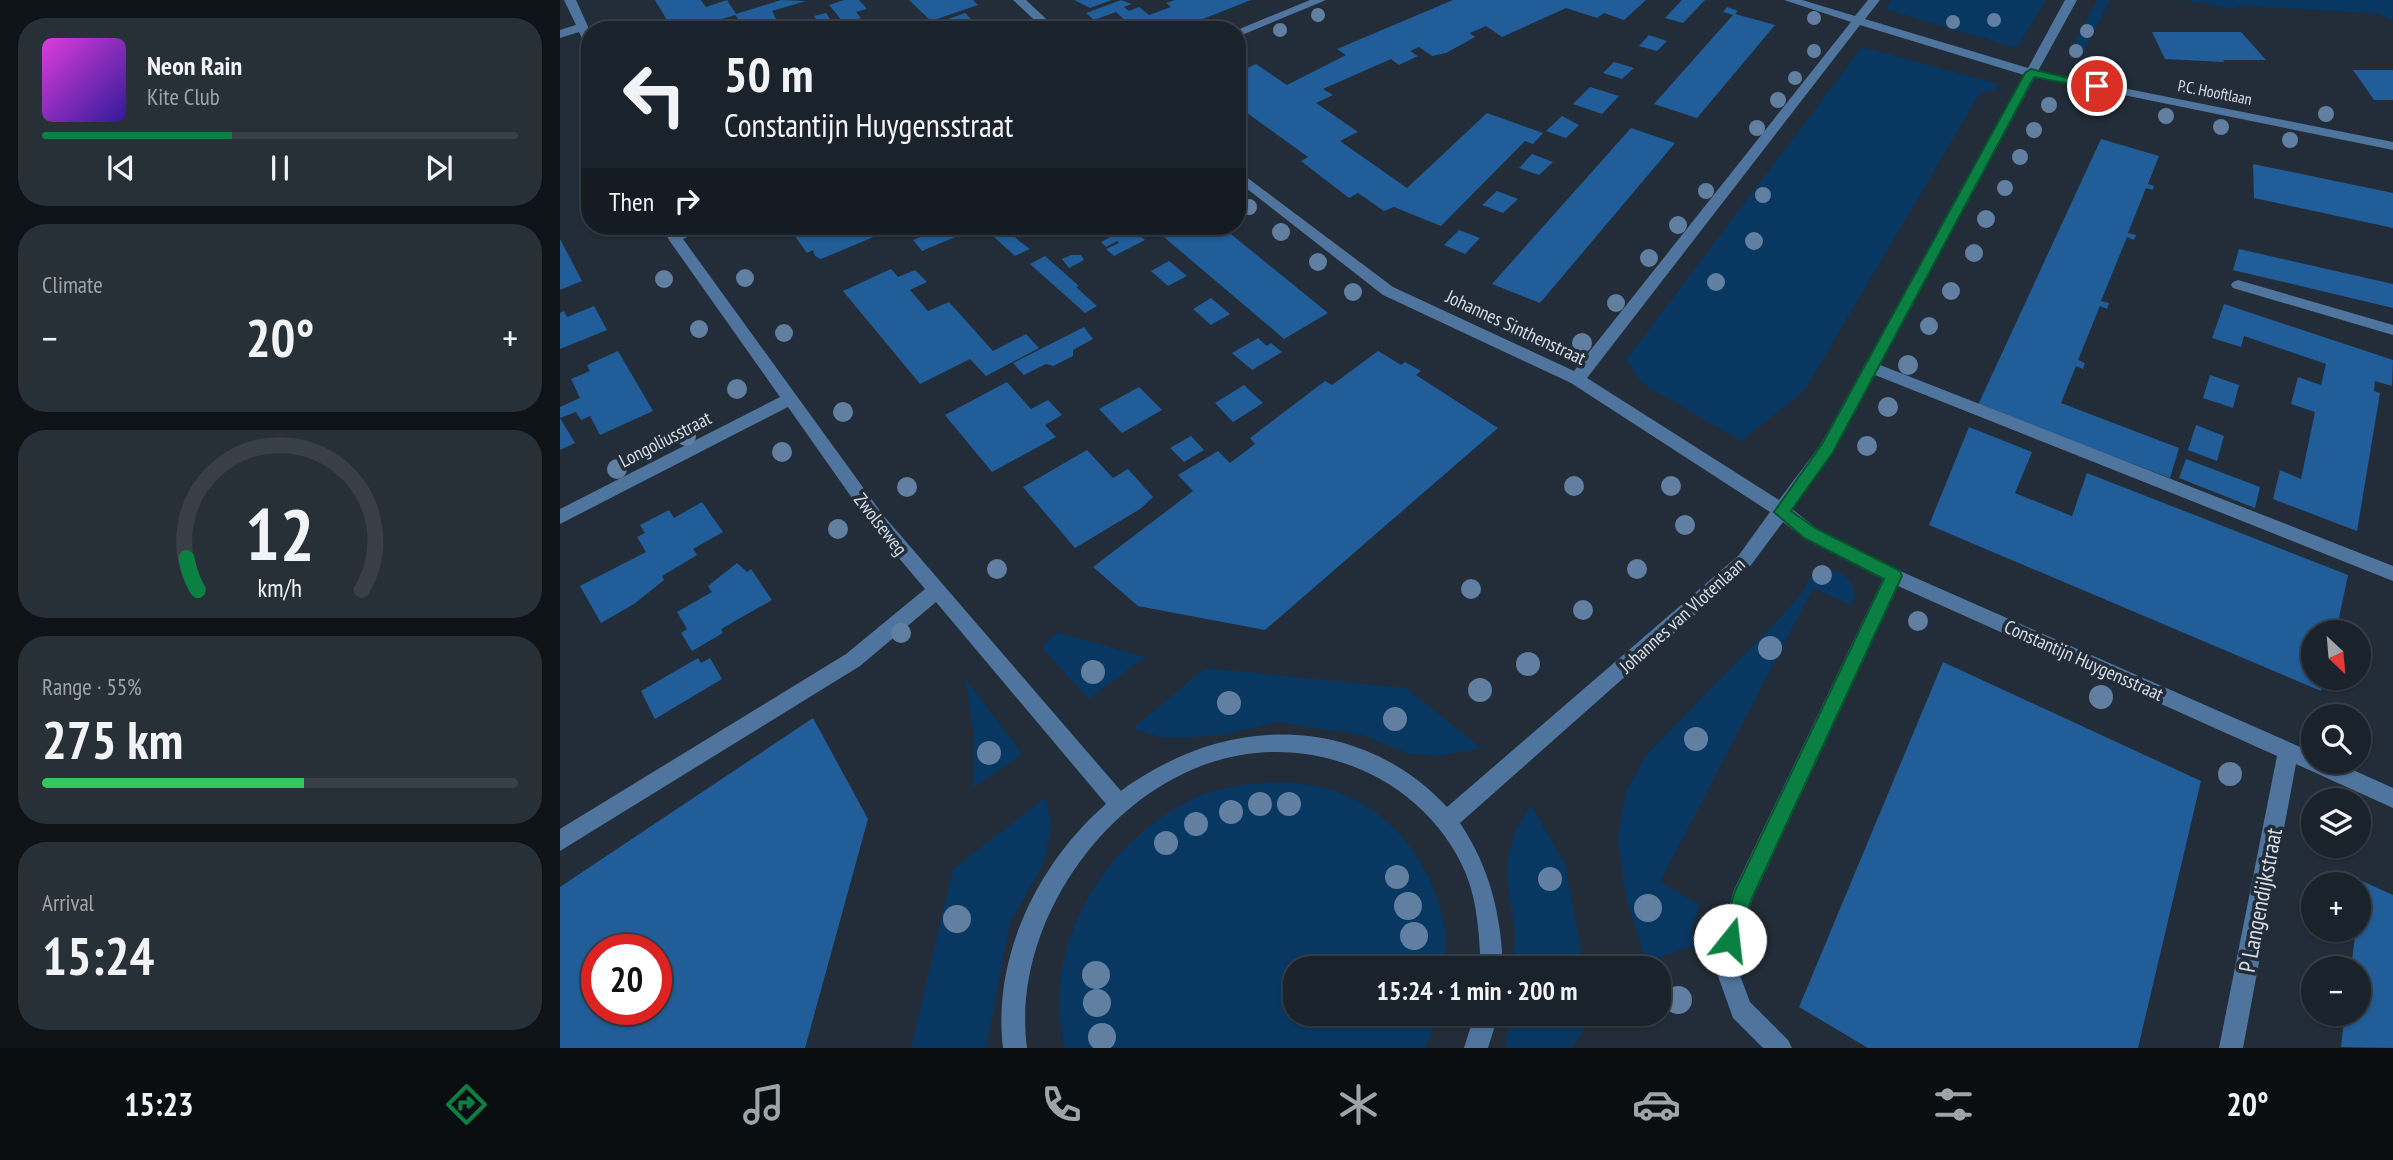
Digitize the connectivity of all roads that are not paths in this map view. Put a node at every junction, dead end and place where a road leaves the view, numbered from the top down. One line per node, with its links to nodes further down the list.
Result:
1 (570, 0): 9 (street)
2 (1019, 0): 7 (street)
3 (1320, 0): 11 (street)
4 (1790, 0): 8 (street, P.C. Hooftlaan)
5 (1874, 0): 8 (street)
6 (2071, 0): 13 (street, Johannes van Vlotenlaan)
7 (1042, 21)
8 (1858, 21): 13 (street, P.C. Hooftlaan); 20 (street)
9 (581, 25)
10 (581, 27): 12 (street)
11 (1246, 30)
12 (560, 34)
13 (2031, 73): 14 (street, P.C. Hooftlaan); 19 (street, Johannes van Vlotenlaan)
14 (2393, 146)
15 (1246, 181): 20 (street, Johannes Sinthenstraat)
16 (674, 235): 21 (street, Zwolseweg)
17 (2238, 285): 18 (street)
18 (2393, 330)
19 (1872, 368): 22 (street, Johannes van Vlotenlaan); 24 (street)
20 (1577, 379): 22 (street, Johannes Sinthenstraat)
21 (790, 399): 23 (street, Longoliusstraat); 26 (street, Zwolseweg)
22 (1782, 512): 25 (street, Constantijn Huygensstraat); 30 (street, Johannes van Vlotenlaan)
23 (560, 517)
24 (2393, 574)
25 (1894, 576): 27 (street, Constantijn Huygensstraat); 36 (street)
26 (936, 591): 29 (street, Zwolseweg); 31 (street)
27 (2288, 751): 28 (street, Constantijn Huygensstraat); 37 (street, P Langendijkstraat)
28 (2393, 798)
29 (1118, 803): 30 (street); 34 (street)
30 (1446, 821): 32 (street)
31 (560, 841)
32 (1491, 956)
33 (1483, 1026): 35 (street)
34 (1015, 1048)
35 (1476, 1048)
36 (1780, 1048)
37 (2231, 1048)

